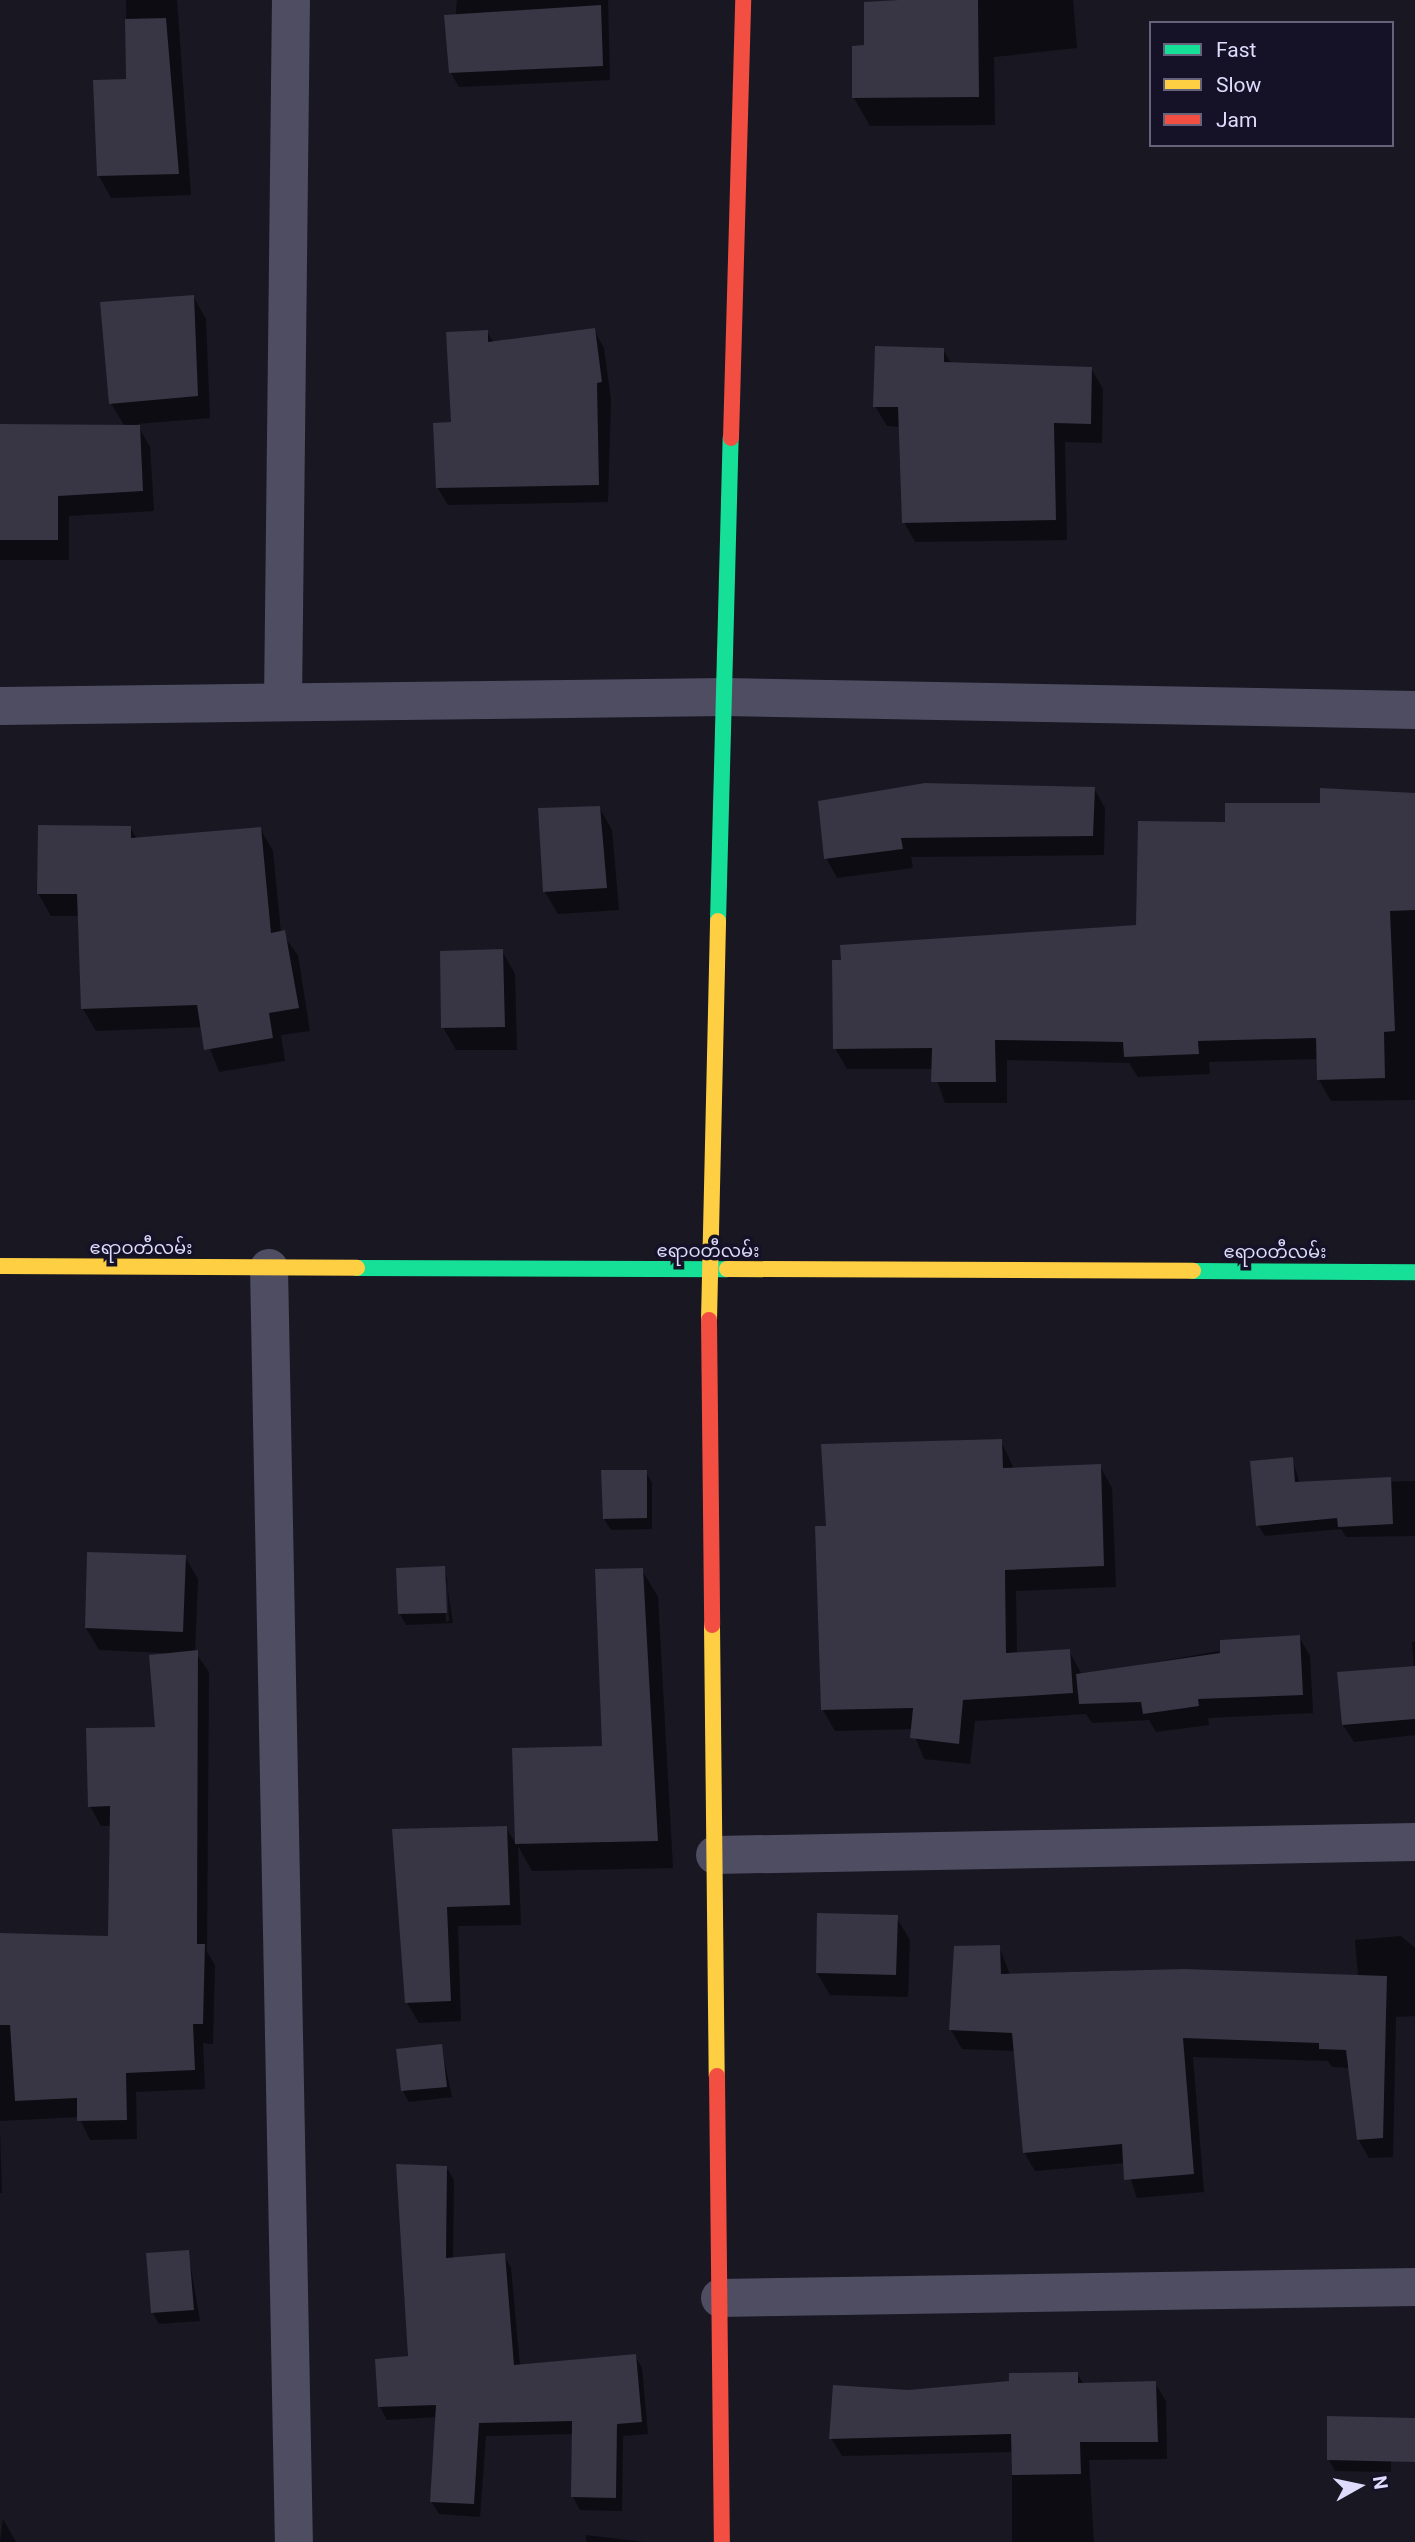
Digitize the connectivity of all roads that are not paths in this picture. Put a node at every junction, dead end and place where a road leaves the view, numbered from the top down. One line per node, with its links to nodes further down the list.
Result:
1 (291, 0): 4 (street)
2 (743, 0): 3 (street)
3 (725, 697): 4 (street); 6 (street); 9 (street)
4 (283, 702): 5 (street)
5 (0, 706)
6 (1415, 710)
7 (0, 1266): 8 (street, ဧရာဝတီလမ်း)
8 (269, 1268): 9 (street, ဧရာဝတီလမ်း); 15 (street)
9 (708, 1271): 10 (street, ဧရာဝတီလမ်း); 12 (street)
10 (1415, 1272)
11 (1415, 1842): 12 (street)
12 (715, 1855): 14 (street)
13 (1415, 2287): 14 (street)
14 (720, 2298): 16 (street)
15 (294, 2542)
16 (722, 2542)

